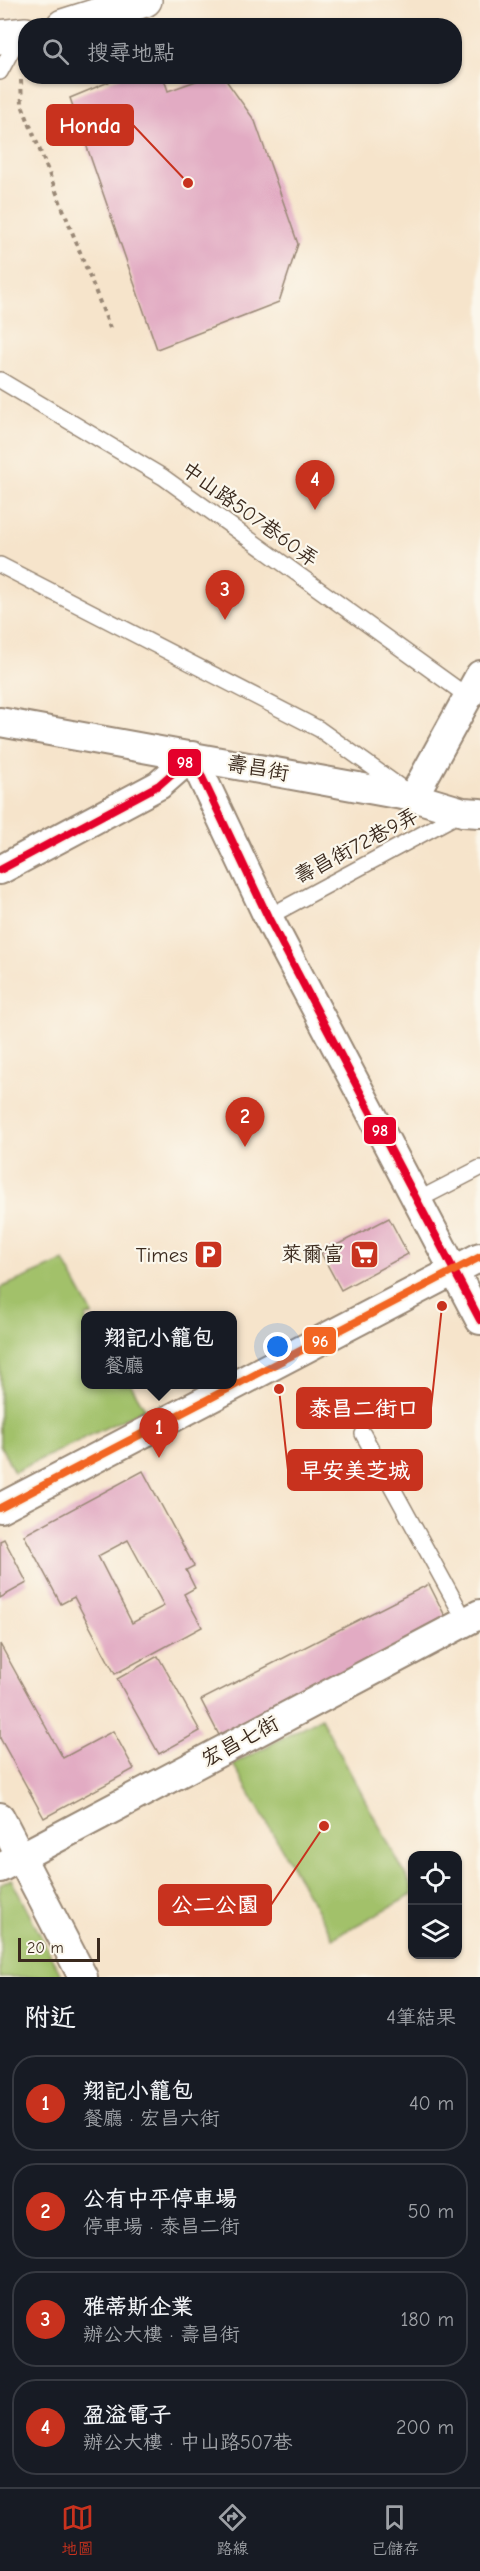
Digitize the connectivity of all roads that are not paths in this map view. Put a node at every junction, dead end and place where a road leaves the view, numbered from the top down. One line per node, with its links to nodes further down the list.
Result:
1 (145, 0): 2 (main road)
2 (88, 18)
3 (15, 35): 4 (lane)
4 (0, 72)
5 (0, 380): 7 (lane, 中山路507巷60弄)
6 (0, 565): 10 (lane)
7 (473, 686): 10 (street)
8 (0, 722): 9 (street, 壽昌街)
9 (192, 756): 10 (street, 壽昌街); 12 (street); 13 (street)
10 (413, 796): 11 (street, 壽昌街)
11 (472, 813): 13 (lane, 壽昌街72巷9弄)
12 (0, 870)
13 (268, 917): 15 (street)
14 (480, 1168): 15 (lane)
15 (418, 1200): 17 (street)
16 (480, 1257): 17 (street)
17 (454, 1271): 18 (street); 19 (street)
18 (480, 1320)
19 (237, 1384)
20 (228, 1389): 22 (street)
21 (363, 1434): 23 (lane)
22 (0, 1508)
23 (473, 1618): 25 (street, 宏昌七街)
24 (0, 1817): 25 (street)
25 (11, 1862): 26 (street)
26 (83, 1977)

